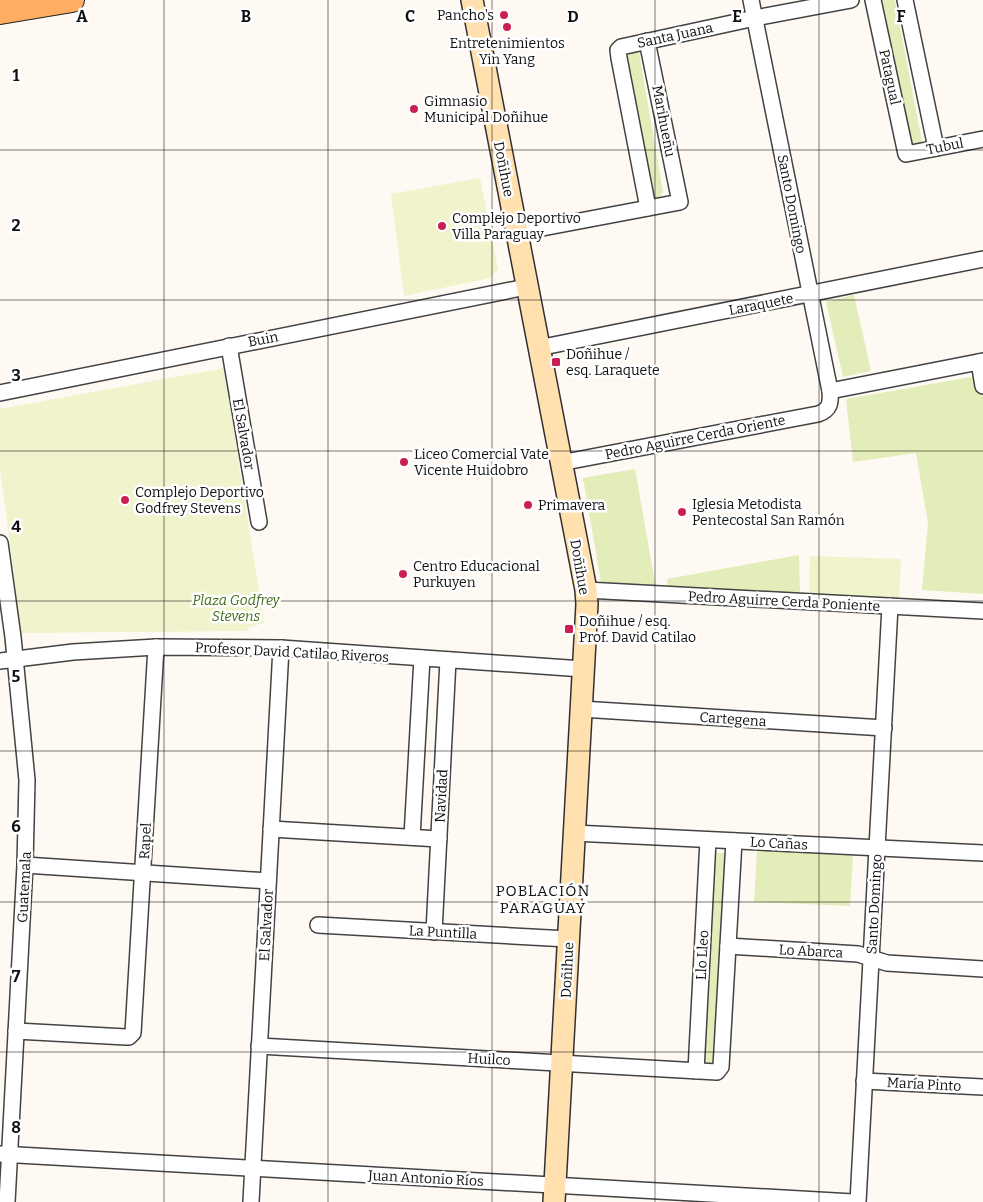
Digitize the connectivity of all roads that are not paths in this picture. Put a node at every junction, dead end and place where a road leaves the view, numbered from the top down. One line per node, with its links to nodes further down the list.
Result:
1 (72, 0): 7 (main road)
2 (472, 0): 14 (street, Doñihue)
3 (751, 0): 8 (street, Santo Domingo)
4 (851, 0): 8 (street, Santa Juana)
5 (873, 0): 12 (street, Patagual)
6 (905, 0): 11 (street)
7 (0, 12)
8 (755, 18): 9 (street, Santa Juana); 17 (street, Santo Domingo)
9 (648, 41): 13 (street, Santa Juana); 13 (street, Marihueñu)
10 (983, 139): 11 (street, Tubul)
11 (936, 148): 12 (street, Tubul)
12 (906, 154)
13 (648, 208): 14 (street)
14 (516, 233): 16 (street, Doñihue)
15 (983, 259): 17 (street, Laraquete)
16 (526, 287): 18 (street, Buin); 19 (street, Doñihue)
17 (810, 294): 19 (street, Laraquete); 22 (street, Santo Domingo)
18 (229, 346): 23 (street, Buin); 26 (street, El Salvador)
19 (538, 348): 25 (street, Doñihue)
20 (981, 362): 21 (street); 22 (street)
21 (983, 386)
22 (830, 391): 24 (street, Santo Domingo)
23 (0, 393)
24 (828, 408): 25 (street, Pedro Aguirre Cerda Oriente)
25 (560, 463): 28 (street, Doñihue)
26 (260, 522)
27 (0, 543): 34 (street, Guatemala)
28 (586, 590): 29 (street, Pedro Aguirre Cerda Poniente); 37 (street, Doñihue)
29 (890, 606): 30 (street, Pedro Aguirre Cerda Poniente); 39 (street, Santo Domingo)
30 (983, 611)
31 (156, 647): 32 (street, Profesor David Catilao Riveros); 34 (street, Profesor David Catilao Riveros); 49 (street, Rapel)
32 (281, 648): 33 (street, Profesor David Catilao Riveros); 40 (street, El Salvador)
33 (422, 658): 36 (street, Profesor David Catilao Riveros); 42 (street, Navidad)
34 (16, 659): 35 (street, Profesor David Catilao Riveros); 48 (street, Guatemala)
35 (0, 660)
36 (448, 660): 37 (street, Profesor David Catilao Riveros); 43 (street, Navidad)
37 (583, 669): 38 (street, Doñihue)
38 (581, 709): 39 (street, Cartegena); 41 (street, Doñihue)
39 (884, 728): 46 (street, Santo Domingo)
40 (270, 829): 42 (street); 50 (street, El Salvador)
41 (574, 833): 44 (street, Lo Cañas); 53 (street, Doñihue)
42 (412, 837): 43 (street)
43 (439, 839): 52 (street, Navidad)
44 (708, 840): 45 (street, Lo Cañas); 61 (street, Llo Lleo)
45 (734, 841): 46 (street, Lo Cañas); 54 (street, Llo Lleo)
46 (877, 848): 47 (street, Lo Cañas); 55 (street, Santo Domingo)
47 (983, 853)
48 (25, 866): 49 (street); 57 (street, Guatemala)
49 (143, 873): 50 (street); 57 (street, Rapel)
50 (268, 881): 58 (street, El Salvador)
51 (318, 925): 52 (street, La Puntilla)
52 (434, 932): 53 (street, La Puntilla)
53 (568, 939): 59 (street, Doñihue)
54 (728, 946): 55 (street, Lo Abarca); 60 (street, Llo Lleo)
55 (871, 958): 56 (street, Lo Abarca); 62 (street, Santo Domingo)
56 (983, 969)
57 (16, 1031): 64 (street, Guatemala)
58 (259, 1046): 59 (street, Huilco); 65 (street, El Salvador)
59 (561, 1063): 61 (street, Huilco); 66 (street, Doñihue)
60 (719, 1070): 61 (street, Huilco)
61 (696, 1071)
62 (864, 1081): 63 (street, María Pinto); 70 (street, Santo Domingo)
63 (983, 1087)
64 (5, 1155): 65 (street, Juan Antonio Ríos); 67 (street, Guatemala)
65 (253, 1168): 66 (street, Juan Antonio Ríos); 68 (street, El Salvador)
66 (554, 1194): 69 (street, Juan Antonio Ríos)
67 (7, 1202)
68 (251, 1202)
69 (853, 1202)
70 (858, 1202)

